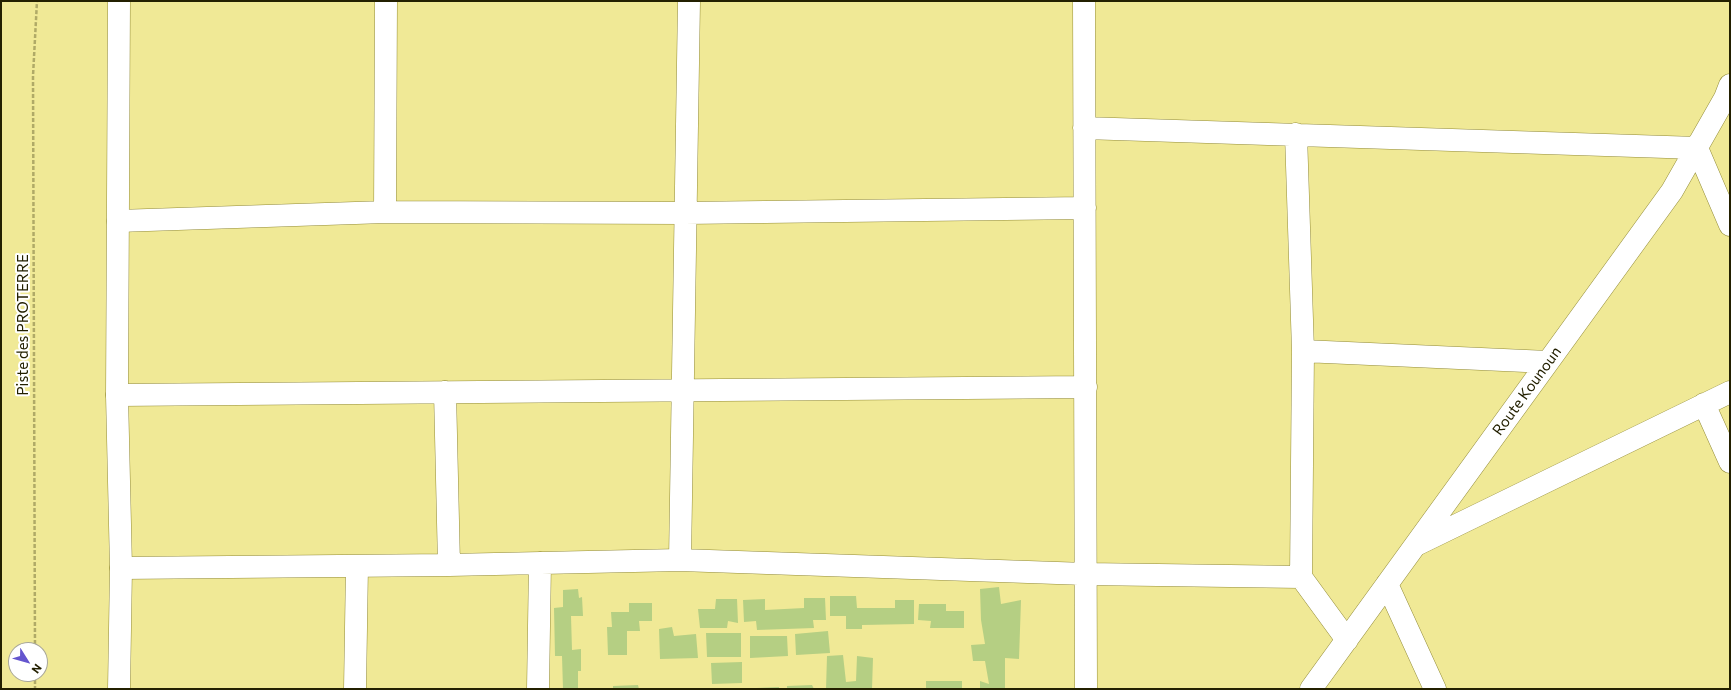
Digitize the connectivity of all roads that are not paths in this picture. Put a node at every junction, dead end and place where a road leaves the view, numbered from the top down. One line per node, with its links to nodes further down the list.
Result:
1 (119, 1): 12 (street)
2 (386, 1): 10 (street)
3 (689, 1): 11 (street)
4 (1084, 1): 6 (street)
5 (1730, 85): 8 (street, Route Kounoun)
6 (1084, 128): 7 (street); 9 (street)
7 (1296, 134): 8 (street); 14 (street)
8 (1696, 148): 13 (street); 15 (street, Route Kounoun)
9 (1085, 208): 11 (street); 16 (street)
10 (385, 212): 11 (street); 12 (street)
11 (685, 213): 17 (street)
12 (118, 221): 20 (street)
13 (1730, 225)
14 (1303, 351): 15 (street); 30 (street)
15 (1548, 362): 23 (street, Route Kounoun)
16 (1086, 387): 17 (street); 29 (street)
17 (682, 389): 18 (street); 24 (street)
18 (445, 392): 20 (street); 26 (street)
19 (1730, 392): 21 (street)
20 (117, 395): 28 (street)
21 (1704, 404): 22 (street); 23 (street)
22 (1730, 462)
23 (1416, 544): 31 (street, Route Kounoun)
24 (680, 560): 25 (street); 29 (street)
25 (540, 563): 26 (street); 35 (street)
26 (449, 565): 27 (street)
27 (357, 566): 28 (street); 34 (street)
28 (121, 568): 33 (street)
29 (1086, 574): 30 (street); 36 (street)
30 (1301, 577): 32 (street)
31 (1387, 584): 32 (street, Route Kounoun); 38 (street)
32 (1346, 640): 37 (street, Route Kounoun)
33 (120, 689)
34 (355, 689)
35 (538, 689)
36 (1086, 689)
37 (1311, 689)
38 (1435, 689)

